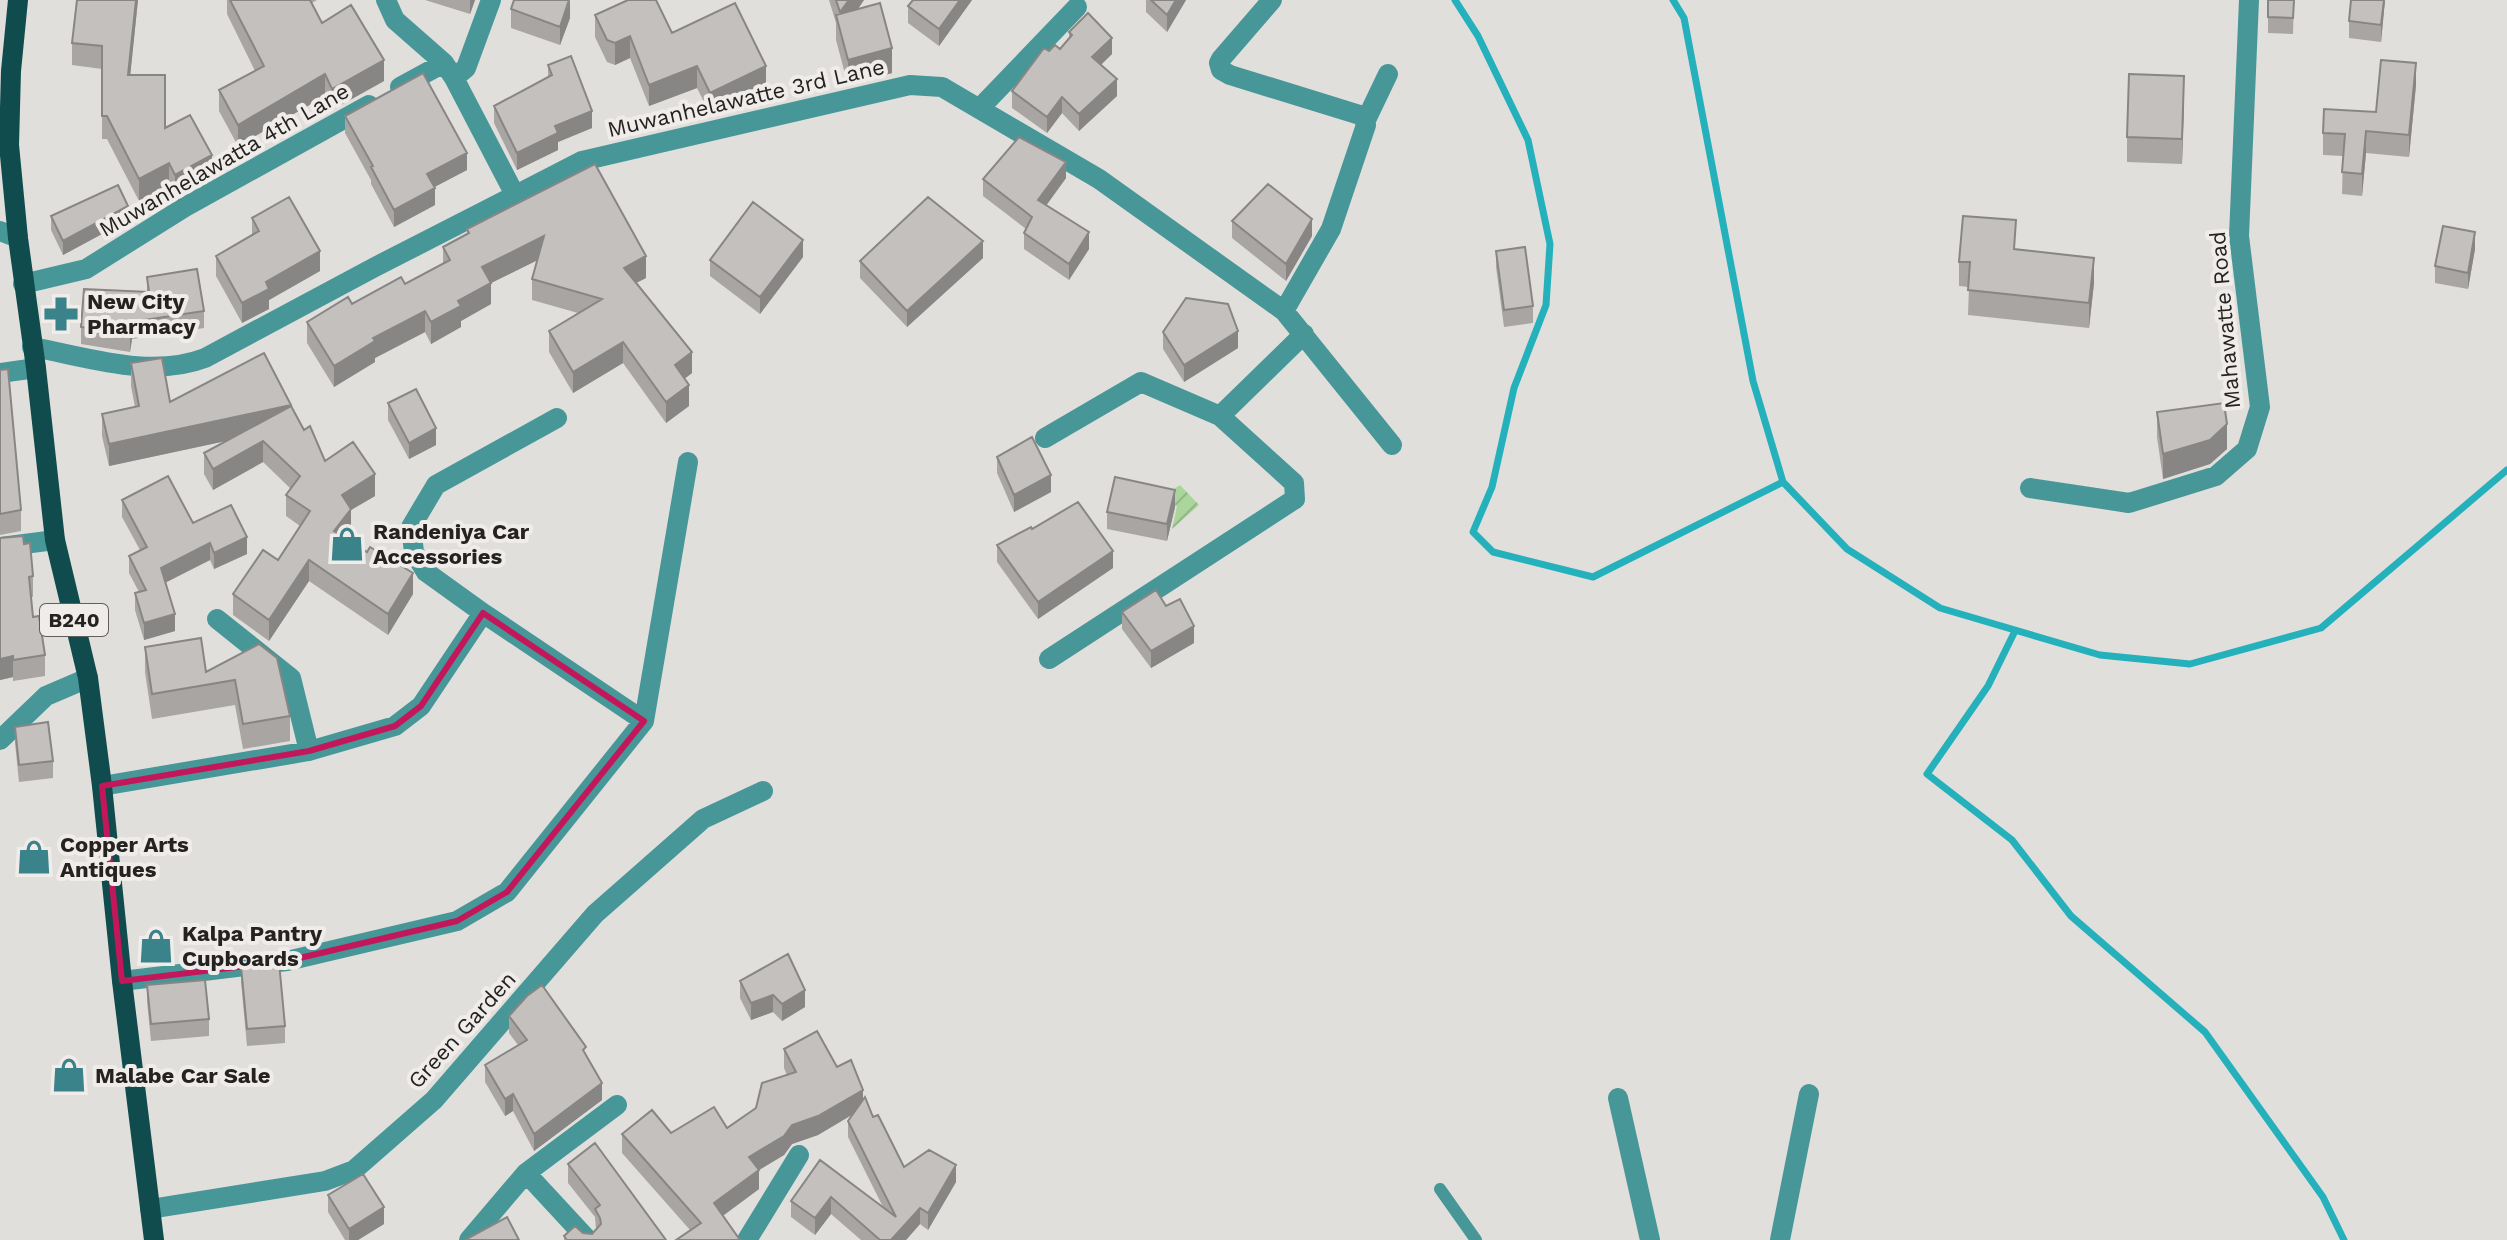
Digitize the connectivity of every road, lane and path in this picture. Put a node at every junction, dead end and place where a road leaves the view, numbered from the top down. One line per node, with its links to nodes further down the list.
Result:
1 (18, 0): 7 (main road, B240)
2 (386, 0): 8 (street)
3 (491, 0): 8 (street, Muwanhelawatta 4th Lane)
4 (1272, 0): 11 (street)
5 (2249, 0): 25 (street, Mahawatte Road)
6 (1077, 7): 10 (street)
7 (5, 69): 13 (main road, B240)
8 (449, 71): 12 (street); 14 (street, Muwanhelawatta 4th Lane)
9 (1388, 74): 11 (street)
10 (980, 108): 12 (street, Muwanhelawatte 3rd Lane); 15 (street, Muwanhelawatte 3rd Lane)
11 (1366, 120): 15 (street)
12 (515, 195): 17 (street, Muwanhelawatte 3rd Lane)
13 (9, 234): 14 (main road, B240)
14 (23, 284): 17 (main road, B240)
15 (1284, 311): 16 (street, Muwanhelawatte 3rd Lane)
16 (1304, 334): 20 (street); 23 (street, Muwanhelawatte 3rd Lane)
17 (32, 347): 18 (main road, B240)
18 (36, 368): 19 (street); 26 (main road, B240)
19 (0, 373)
20 (1220, 416): 22 (street); 30 (street)
21 (557, 418): 28 (street)
22 (1045, 438)
23 (1392, 445)
24 (688, 462): 32 (street)
25 (2030, 488)
26 (55, 540): 27 (street); 31 (main road, B240)
27 (0, 547)
28 (483, 613): 32 (street); 34 (street)
29 (217, 619): 34 (street)
30 (1049, 659)
31 (88, 678): 33 (street); 35 (main road, B240)
32 (644, 721): 37 (street)
33 (0, 740)
34 (309, 751): 35 (street)
35 (102, 786): 37 (main road, B240)
36 (763, 791): 44 (street, Green Garden)
37 (122, 981): 44 (main road, B240)
38 (1809, 1094): 51 (street)
39 (1618, 1098): 50 (street)
40 (617, 1105): 42 (street)
41 (799, 1155): 48 (street)
42 (526, 1173): 46 (street); 47 (street)
43 (1440, 1189): 49 (lane)
44 (150, 1209): 45 (main road, B240)
45 (154, 1240)
46 (469, 1240)
47 (588, 1240)
48 (747, 1240)
49 (1476, 1240)
50 (1650, 1240)
51 (1780, 1240)

